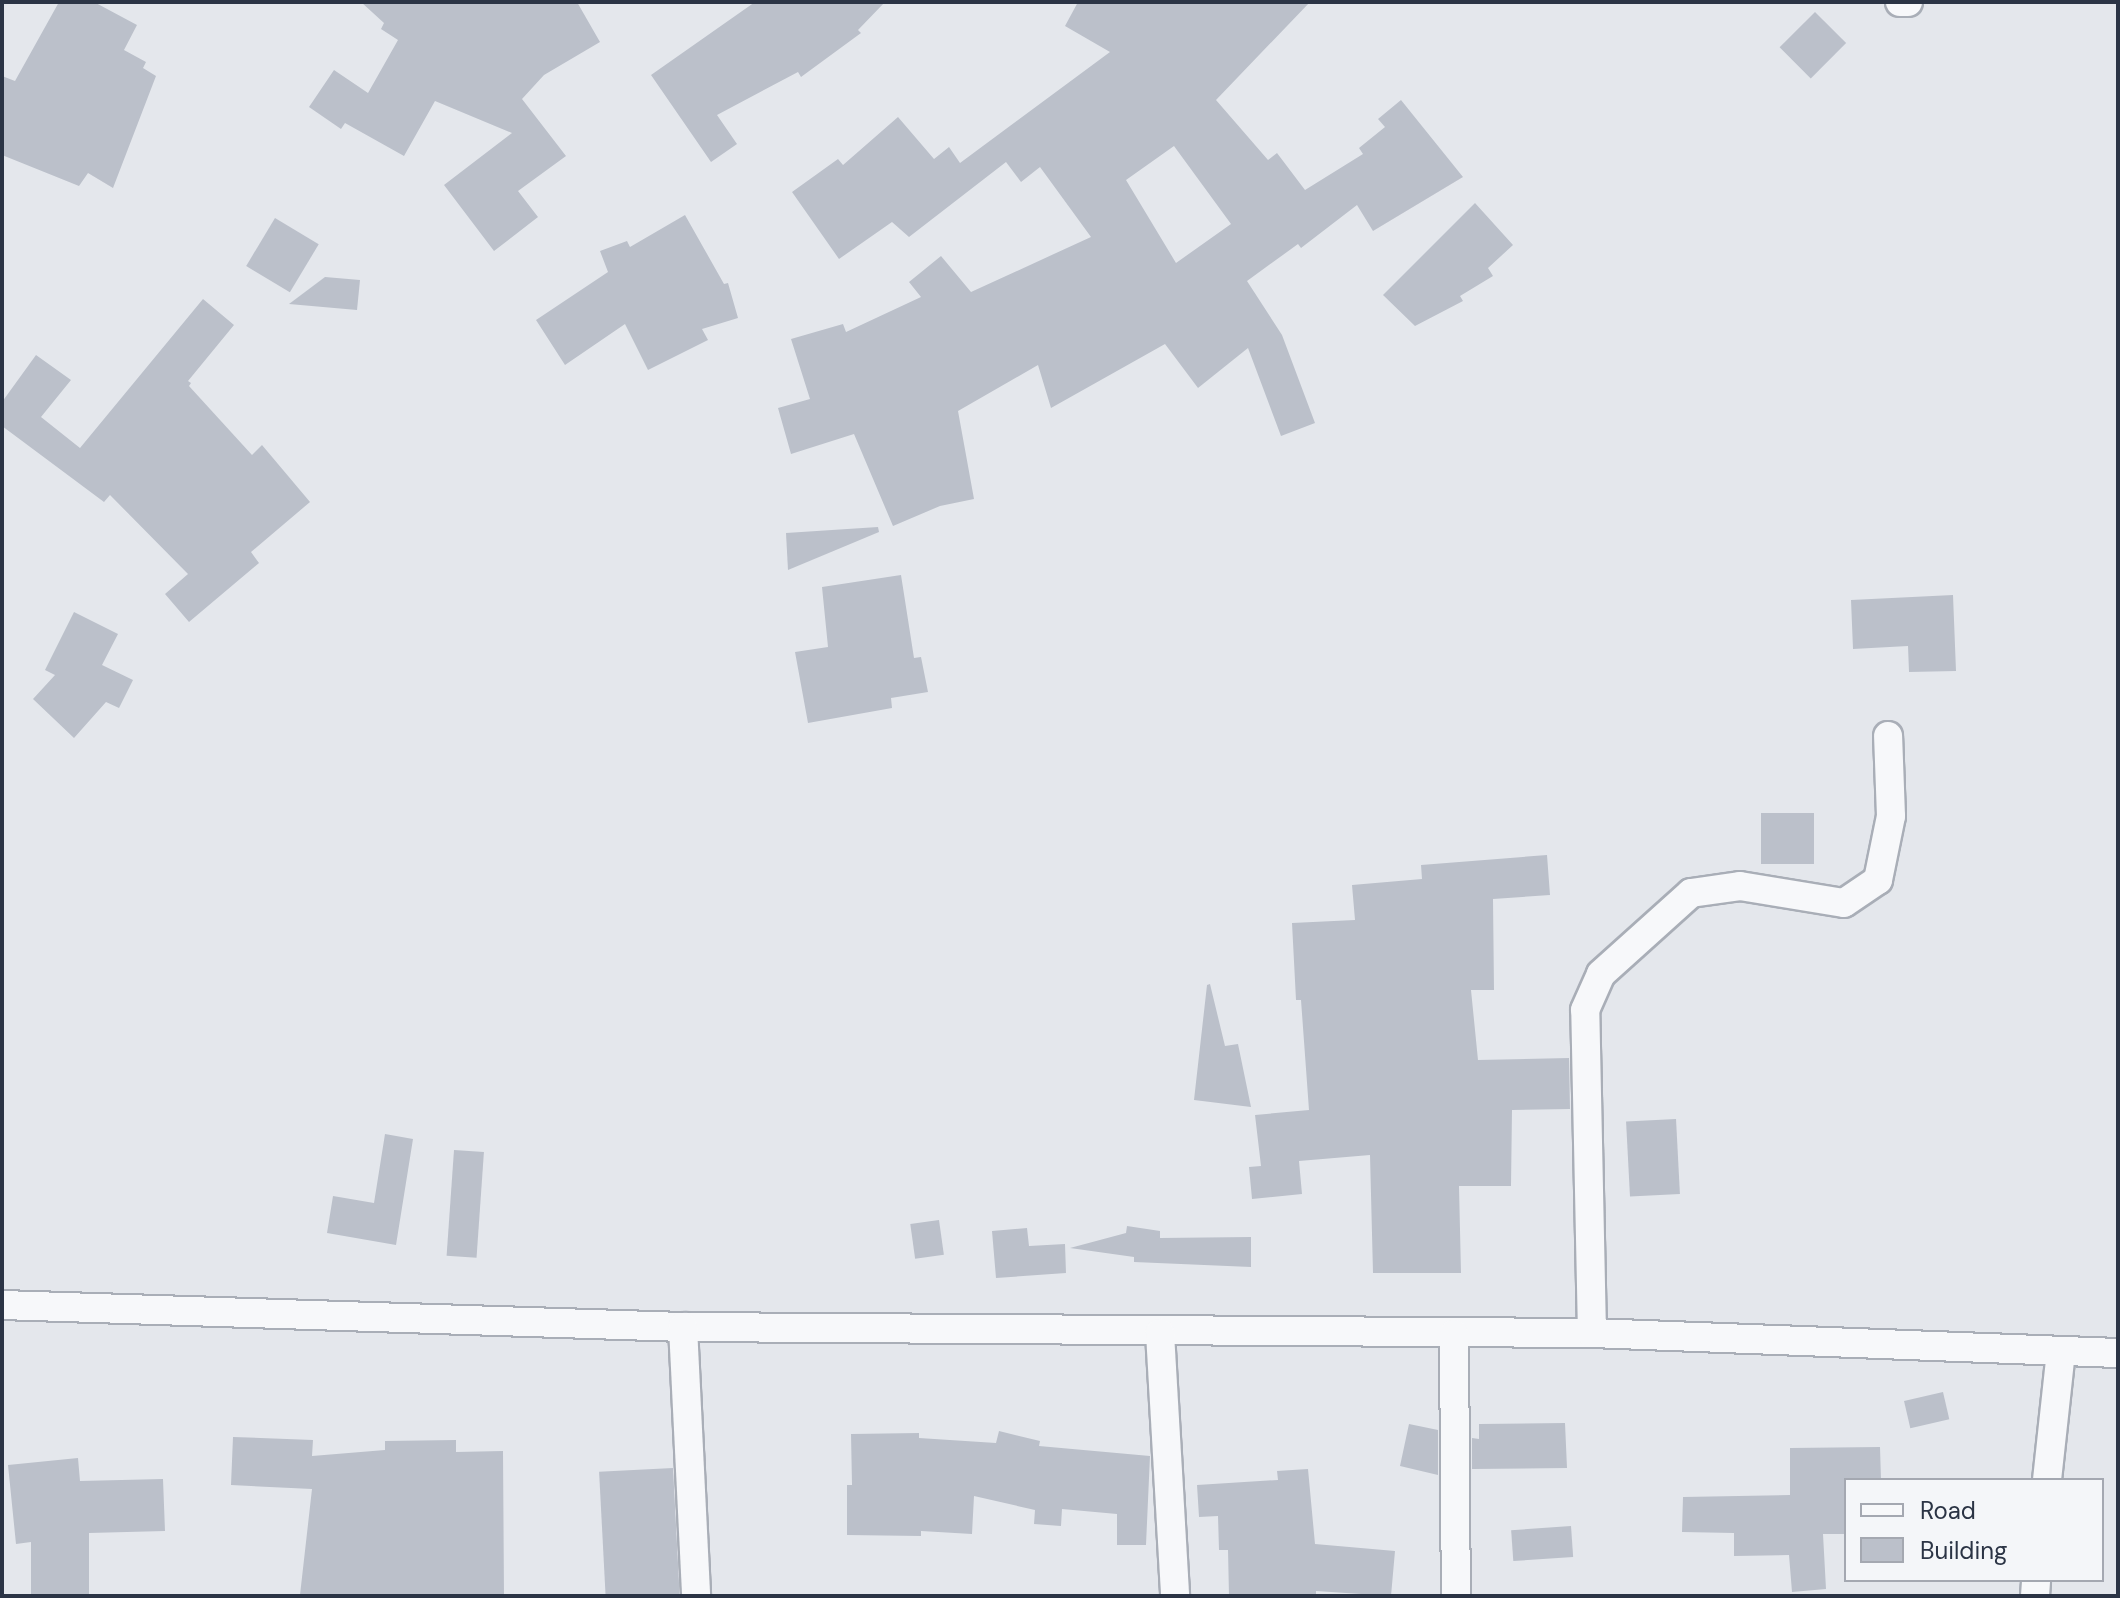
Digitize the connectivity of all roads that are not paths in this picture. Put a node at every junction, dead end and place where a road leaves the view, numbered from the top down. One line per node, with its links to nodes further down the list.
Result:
1 (1900, 2): 2 (street)
2 (1908, 2)
3 (1888, 736): 7 (street)
4 (2, 1305): 5 (street)
5 (683, 1327): 6 (street); 12 (street)
6 (1160, 1333): 8 (street); 13 (street)
7 (1592, 1333): 8 (street); 9 (street)
8 (1454, 1334): 14 (street)
9 (2061, 1352): 10 (street); 11 (street)
10 (2118, 1353)
11 (2047, 1478)
12 (696, 1596)
13 (1175, 1596)
14 (1456, 1596)

